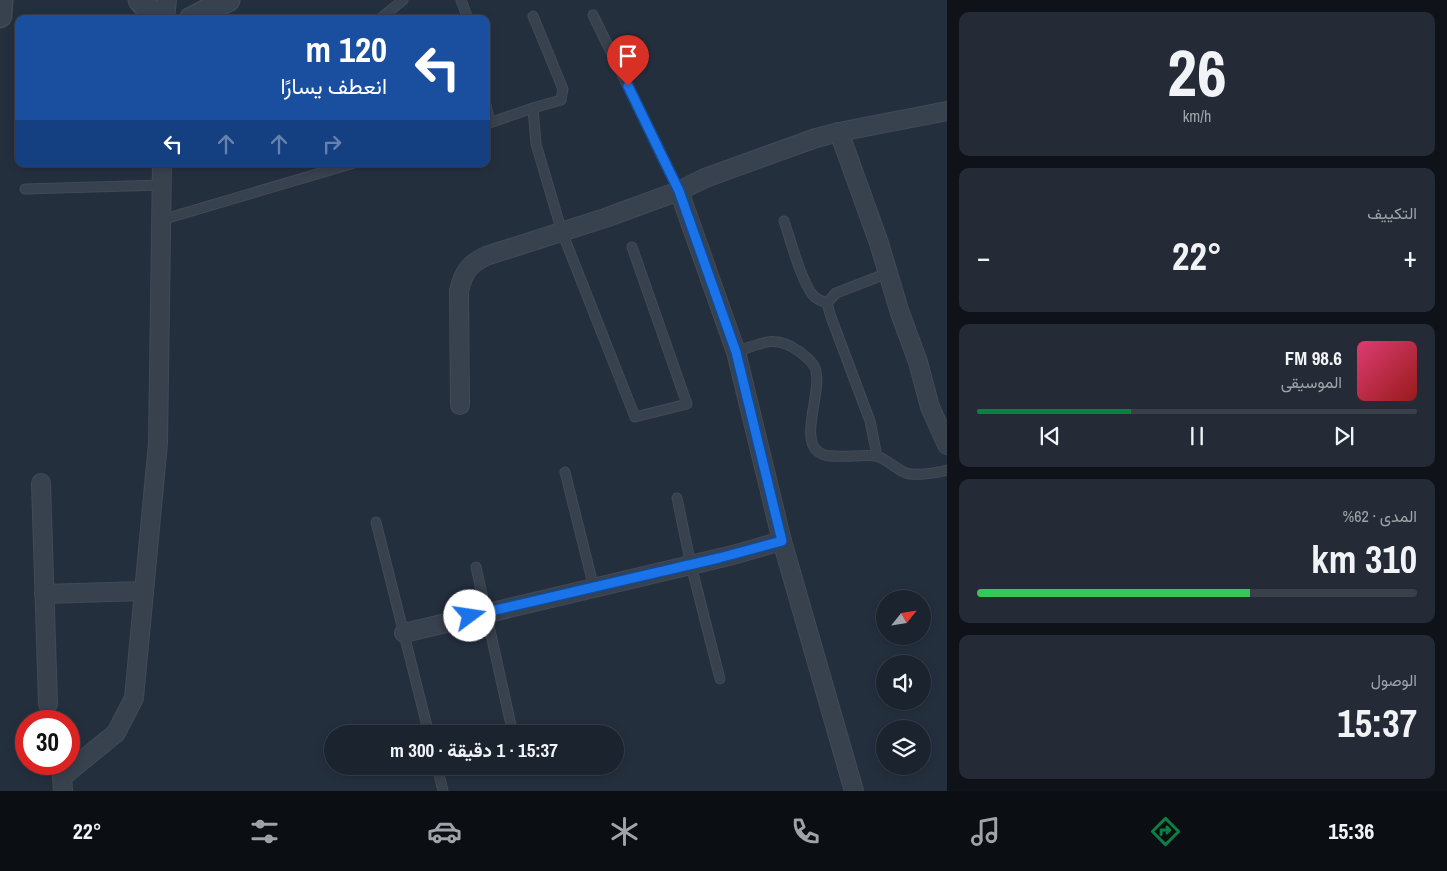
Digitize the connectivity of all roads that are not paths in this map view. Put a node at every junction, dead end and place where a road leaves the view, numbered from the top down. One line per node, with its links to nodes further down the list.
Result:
1 (1, 0): 13 (street)
2 (140, 0): 7 (street)
3 (166, 0): 8 (street)
4 (228, 0): 9 (street)
5 (403, 0): 10 (lane)
6 (461, 0): 11 (lane)
7 (155, 15)
8 (164, 15)
9 (199, 15)
10 (385, 15)
11 (467, 15)
12 (594, 15): 23 (lane)
13 (0, 16)
14 (533, 16): 15 (lane)
15 (533, 108): 17 (lane); 26 (lane)
16 (947, 111): 18 (street)
17 (490, 122)
18 (839, 132): 23 (street); 28 (street)
19 (162, 167): 21 (street)
20 (342, 167): 24 (lane)
21 (162, 185): 22 (lane); 24 (street)
22 (25, 190)
23 (679, 191): 26 (street); 30 (street)
24 (162, 220): 43 (street)
25 (784, 221): 29 (lane)
26 (562, 232): 27 (lane); 31 (street)
27 (632, 248)
28 (888, 273): 29 (lane); 32 (street)
29 (827, 303): 33 (lane)
30 (736, 352): 33 (lane); 39 (street)
31 (460, 405)
32 (947, 445)
33 (877, 456): 34 (lane)
34 (947, 470)
35 (565, 472): 42 (lane)
36 (41, 483): 44 (street)
37 (677, 498): 40 (lane)
38 (376, 522): 46 (lane)
39 (782, 541): 40 (street); 54 (street)
40 (691, 565): 42 (street); 47 (lane)
41 (476, 567): 45 (lane)
42 (594, 588): 45 (street)
43 (144, 591): 44 (street); 52 (street)
44 (44, 594): 48 (street)
45 (486, 612): 46 (street); 50 (lane)
46 (404, 633): 49 (lane)
47 (720, 679)
48 (48, 704)
49 (427, 725)
50 (511, 725)
51 (439, 775): 53 (lane)
52 (63, 791)
53 (443, 791)
54 (854, 791)

